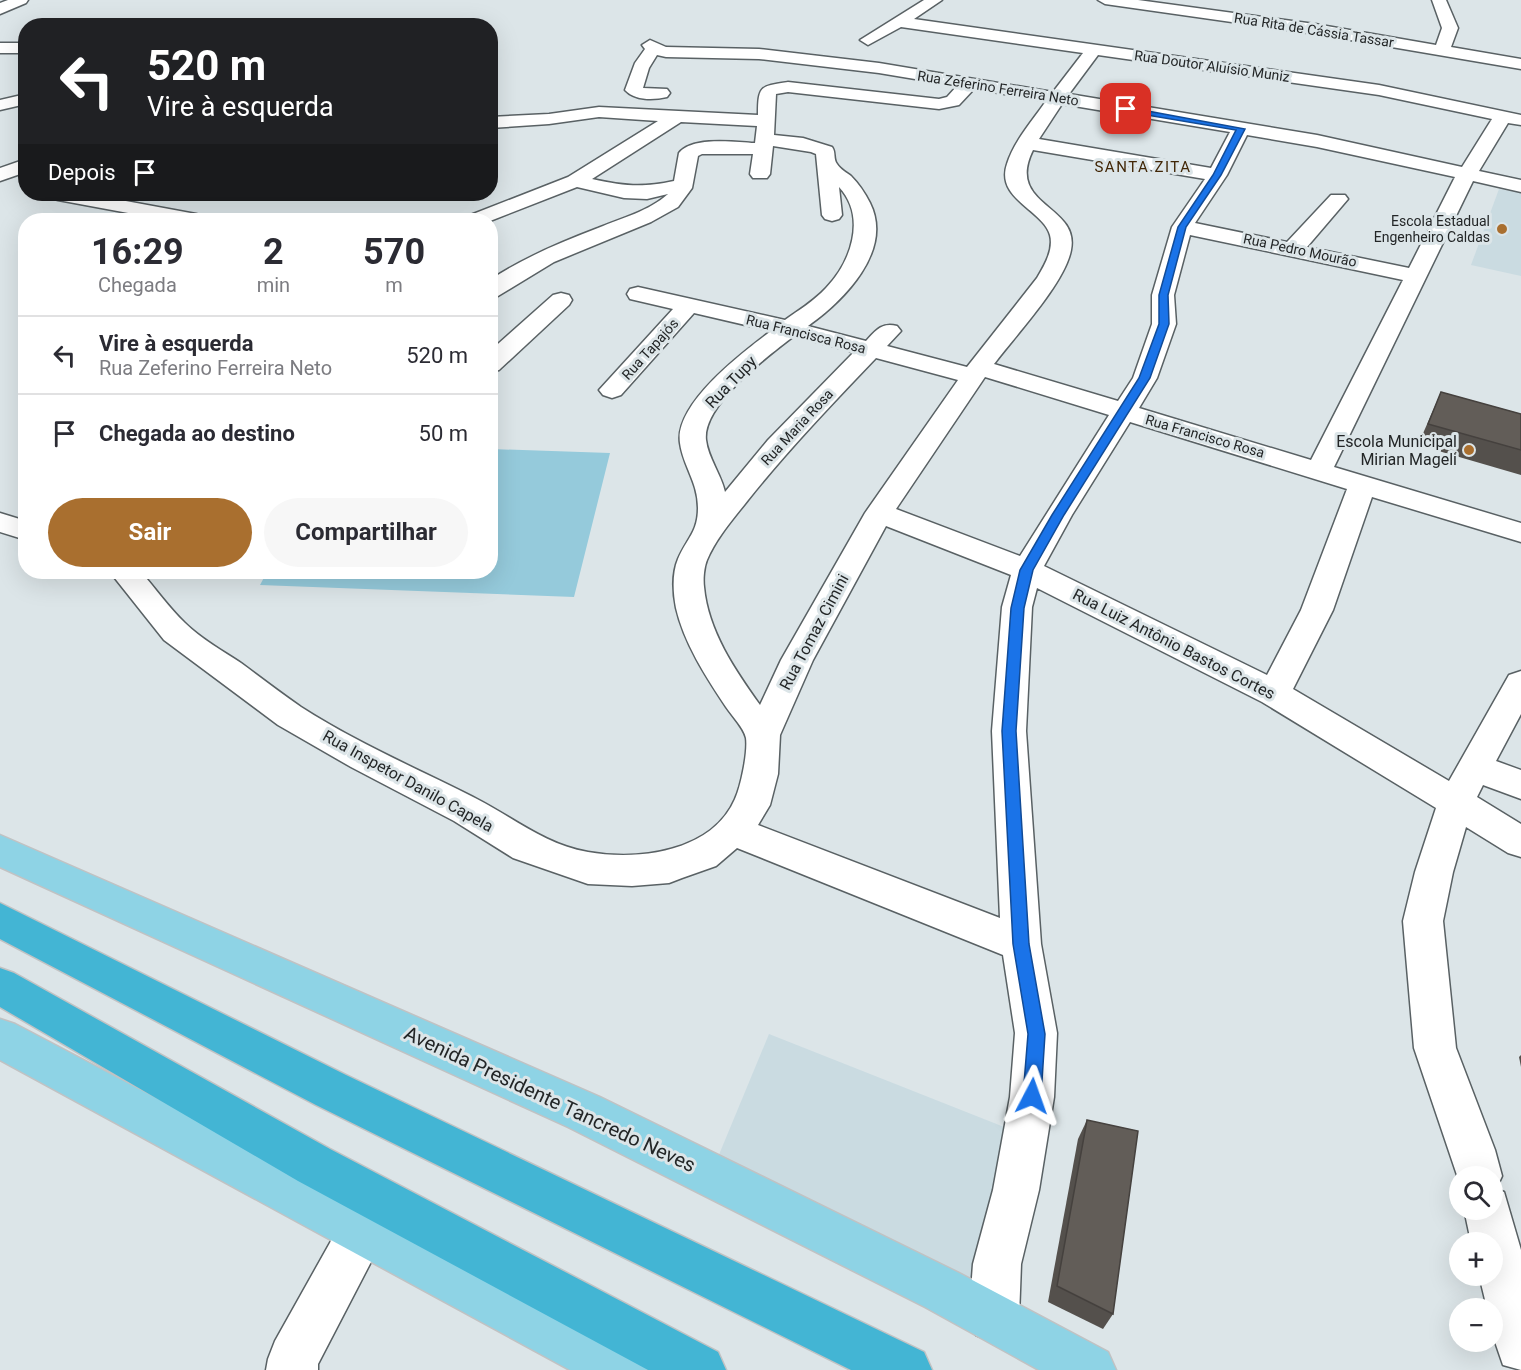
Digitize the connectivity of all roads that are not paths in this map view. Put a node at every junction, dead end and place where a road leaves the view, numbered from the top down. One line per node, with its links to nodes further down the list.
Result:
1 (21, 0): 5 (street)
2 (935, 0): 6 (street)
3 (1105, 0): 7 (street, Rua Rita de Cássia Tassar)
4 (1439, 0): 13 (street)
5 (0, 9)
6 (900, 22): 8 (street); 12 (street, Rua Doutor Aluísio Muniz)
7 (1315, 29): 11 (street); 13 (street, Rua Rita de Cássia Tassar)
8 (868, 40)
9 (0, 48): 10 (street)
10 (18, 48)
11 (1316, 48)
12 (1094, 49): 16 (street, Rua Doutor Aluísio Muniz); 19 (street)
13 (1442, 50): 14 (street, Rua Rita de Cássia Tassar)
14 (1521, 64)
15 (1320, 65): 16 (street)
16 (1331, 82): 23 (street, Rua Doutor Aluísio Muniz)
17 (970, 83): 18 (street, Rua Zeferino Ferreira Neto); 19 (street, Rua Zeferino Ferreira Neto); 26 (street)
18 (661, 93)
19 (1057, 98): 25 (street, Rua Zeferino Ferreira Neto); 27 (street)
20 (18, 101): 21 (street)
21 (0, 105)
22 (675, 118): 24 (street); 26 (street); 34 (street)
23 (1512, 118): 33 (street)
24 (498, 122)
25 (1241, 129): 32 (street); 33 (street, Rua Zeferino Ferreira Neto)
26 (765, 137): 28 (street, Rua Tupy); 30 (street); 36 (street)
27 (1027, 143): 32 (street); 55 (street, Rua Tomaz Cimini)
28 (827, 166): 43 (street); 51 (street, Rua Tupy)
29 (18, 168): 31 (street)
30 (760, 174)
31 (0, 175)
32 (1217, 175): 44 (street)
33 (1466, 176): 38 (street, Rua Zeferino Ferreira Neto); 46 (street)
34 (575, 181): 36 (street); 42 (street)
35 (0, 183): 37 (street)
36 (682, 185): 47 (street)
37 (18, 186)
38 (1521, 186)
39 (1338, 199): 45 (street)
40 (118, 201): 41 (street)
41 (167, 213)
42 (493, 213)
43 (832, 215)
44 (1182, 227): 45 (street, Rua Pedro Mourão); 57 (street)
45 (1294, 248): 46 (street, Rua Pedro Mourão)
46 (1417, 276): 58 (street)
47 (498, 285)
48 (638, 294): 50 (street, Rua Francisca Rosa)
49 (561, 300): 54 (street)
50 (688, 306): 51 (street, Rua Francisca Rosa); 56 (street, Rua Tapajós)
51 (789, 328): 53 (street, Rua Francisca Rosa); 63 (street, Rua Tupy)
52 (889, 331): 53 (street, Rua Maria Rosa)
53 (869, 350): 55 (street, Rua Francisca Rosa); 63 (street, Rua Maria Rosa)
54 (498, 358)
55 (976, 372): 57 (street, Rua Francisco Rosa); 60 (street, Rua Tomaz Cimini)
56 (612, 390)
57 (1124, 412): 58 (street, Rua Francisco Rosa); 65 (street)
58 (1319, 470): 59 (street, Rua Francisco Rosa)
59 (1362, 484): 64 (street, Rua Francisco Rosa); 68 (street)
60 (879, 513): 65 (street, Rua Luiz Antônio Bastos Cortes); 69 (street, Rua Tomaz Cimini)
61 (0, 522): 62 (street)
62 (18, 528)
63 (710, 528): 69 (street, Rua Tupy)
64 (1521, 533)
65 (1027, 570): 68 (street, Rua Luiz Antônio Bastos Cortes); 77 (street)
66 (131, 579): 73 (street, Rua Inspetor Danilo Capela)
67 (1521, 683): 70 (street)
68 (1274, 693): 72 (street, Rua Luiz Antônio Bastos Cortes)
69 (763, 735): 73 (street, Rua Tomaz Cimini)
70 (1475, 767): 71 (street); 72 (street)
71 (1521, 785)
72 (1455, 804): 74 (street, Rua Luiz Antônio Bastos Cortes); 80 (street)
73 (733, 831): 77 (street)
74 (1521, 842)
75 (0, 850): 83 (main road, Avenida Presidente Tancredo Neves)
76 (0, 920): 88 (highway)
77 (1021, 944): 83 (street)
78 (0, 986): 87 (highway)
79 (0, 1038): 82 (main road)
80 (1476, 1166)
81 (1490, 1220): 84 (street)
82 (362, 1233): 85 (street); 86 (main road)
83 (993, 1317): 89 (main road, Avenida Presidente Tancredo Neves)
84 (1521, 1347)
85 (292, 1370)
86 (621, 1370)
87 (700, 1370)
88 (906, 1370)
89 (1090, 1370)

